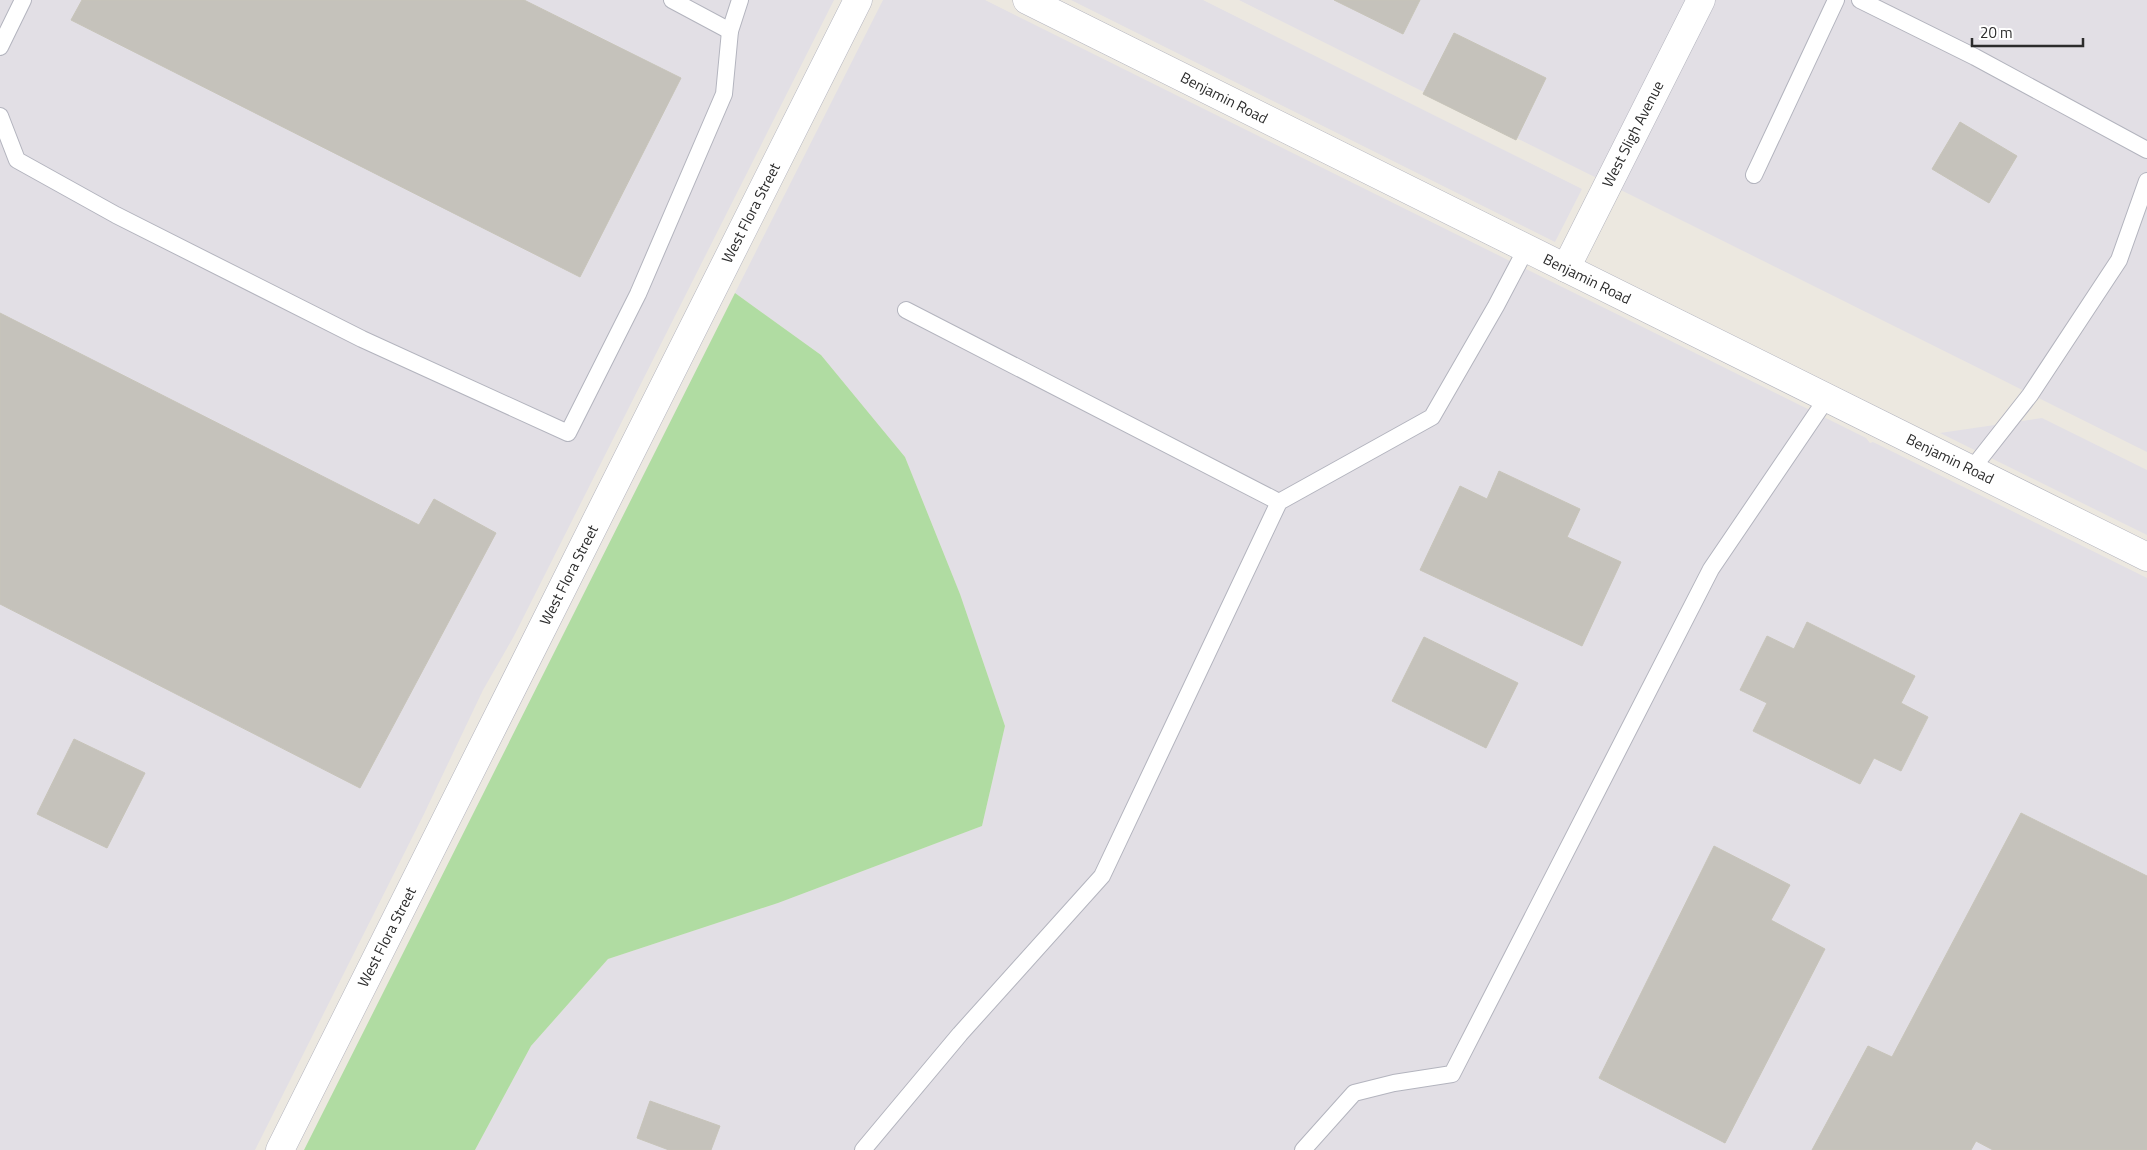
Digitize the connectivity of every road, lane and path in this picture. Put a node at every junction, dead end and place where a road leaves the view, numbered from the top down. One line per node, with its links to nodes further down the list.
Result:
1 (23, 0): 10 (lane)
2 (672, 0): 9 (lane)
3 (740, 0): 9 (lane)
4 (858, 0): 22 (street, West Flora Street)
5 (1027, 0): 15 (street, Benjamin Road)
6 (1701, 0): 16 (street, West Sligh Avenue)
7 (1836, 0): 13 (lane)
8 (1860, 0): 12 (lane)
9 (730, 31): 11 (lane)
10 (0, 47)
11 (0, 116)
12 (2147, 150)
13 (1754, 175)
14 (2147, 181): 19 (lane)
15 (1526, 249): 16 (street, Benjamin Road); 20 (lane)
16 (1566, 268): 18 (street, Benjamin Road)
17 (906, 310): 20 (lane)
18 (1827, 398): 19 (street, Benjamin Road); 24 (lane)
19 (1971, 470): 21 (street, Benjamin Road)
20 (1279, 502): 23 (lane)
21 (2147, 557)
22 (280, 1150)
23 (862, 1150)
24 (1303, 1150)

